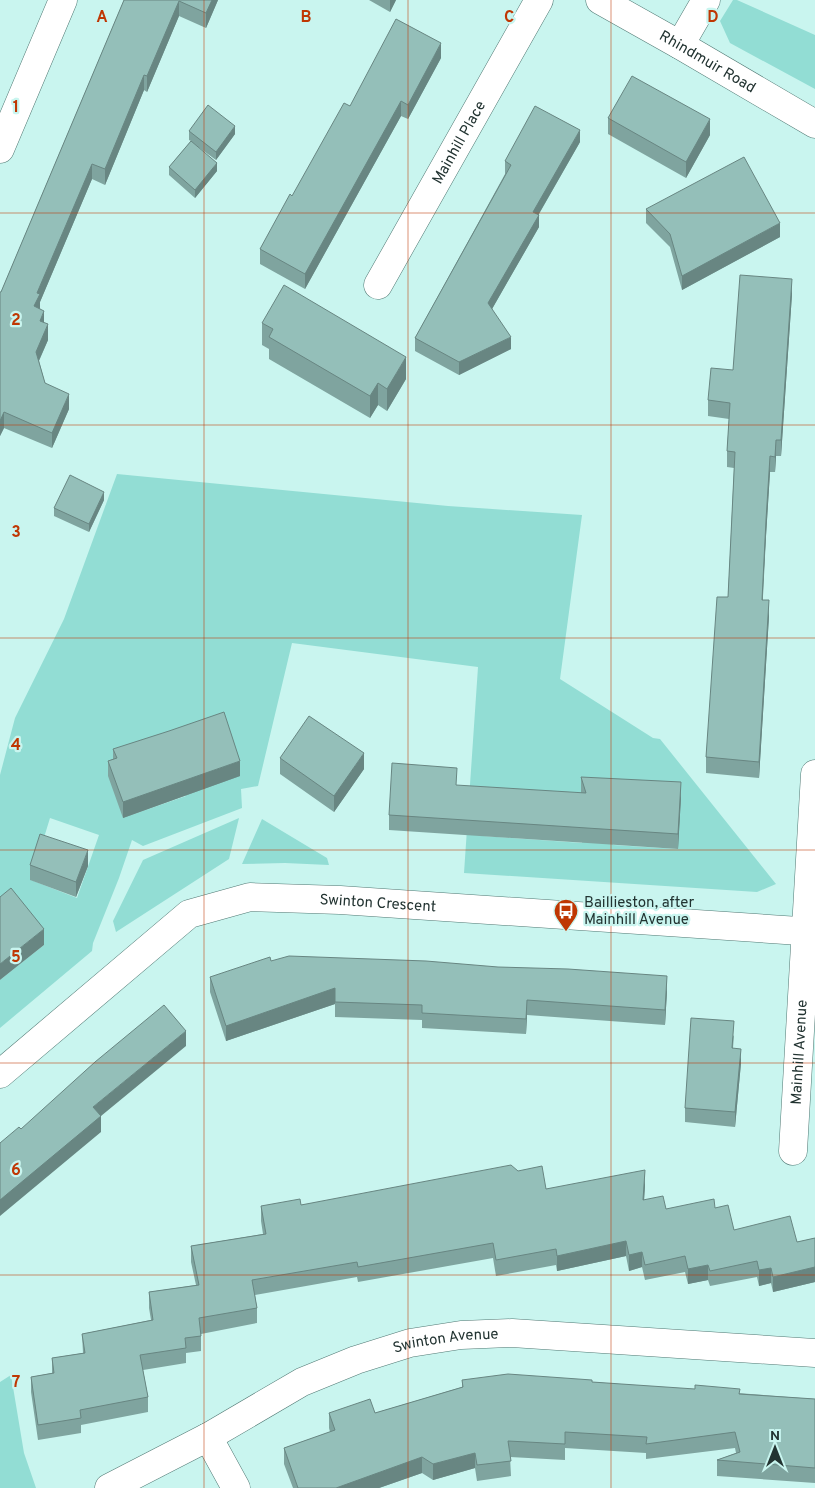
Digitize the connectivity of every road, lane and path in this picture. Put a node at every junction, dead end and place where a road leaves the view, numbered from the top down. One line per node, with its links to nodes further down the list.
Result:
1 (63, 0): 7 (street)
2 (539, 0): 8 (street, Mainhill Place)
3 (600, 0): 5 (street, Rhindmuir Road)
4 (706, 0): 5 (street)
5 (680, 45): 6 (street, Rhindmuir Road)
6 (815, 124)
7 (0, 149)
8 (378, 285)
9 (815, 774): 10 (street, Mainhill Avenue)
10 (810, 932): 11 (street, Swinton Crescent); 12 (street, Mainhill Avenue)
11 (0, 1074)
12 (793, 1151)
13 (815, 1353): 14 (street, Swinton Avenue)
14 (208, 1437): 15 (street, Swinton Avenue); 16 (street)
15 (109, 1488)
16 (236, 1488)

